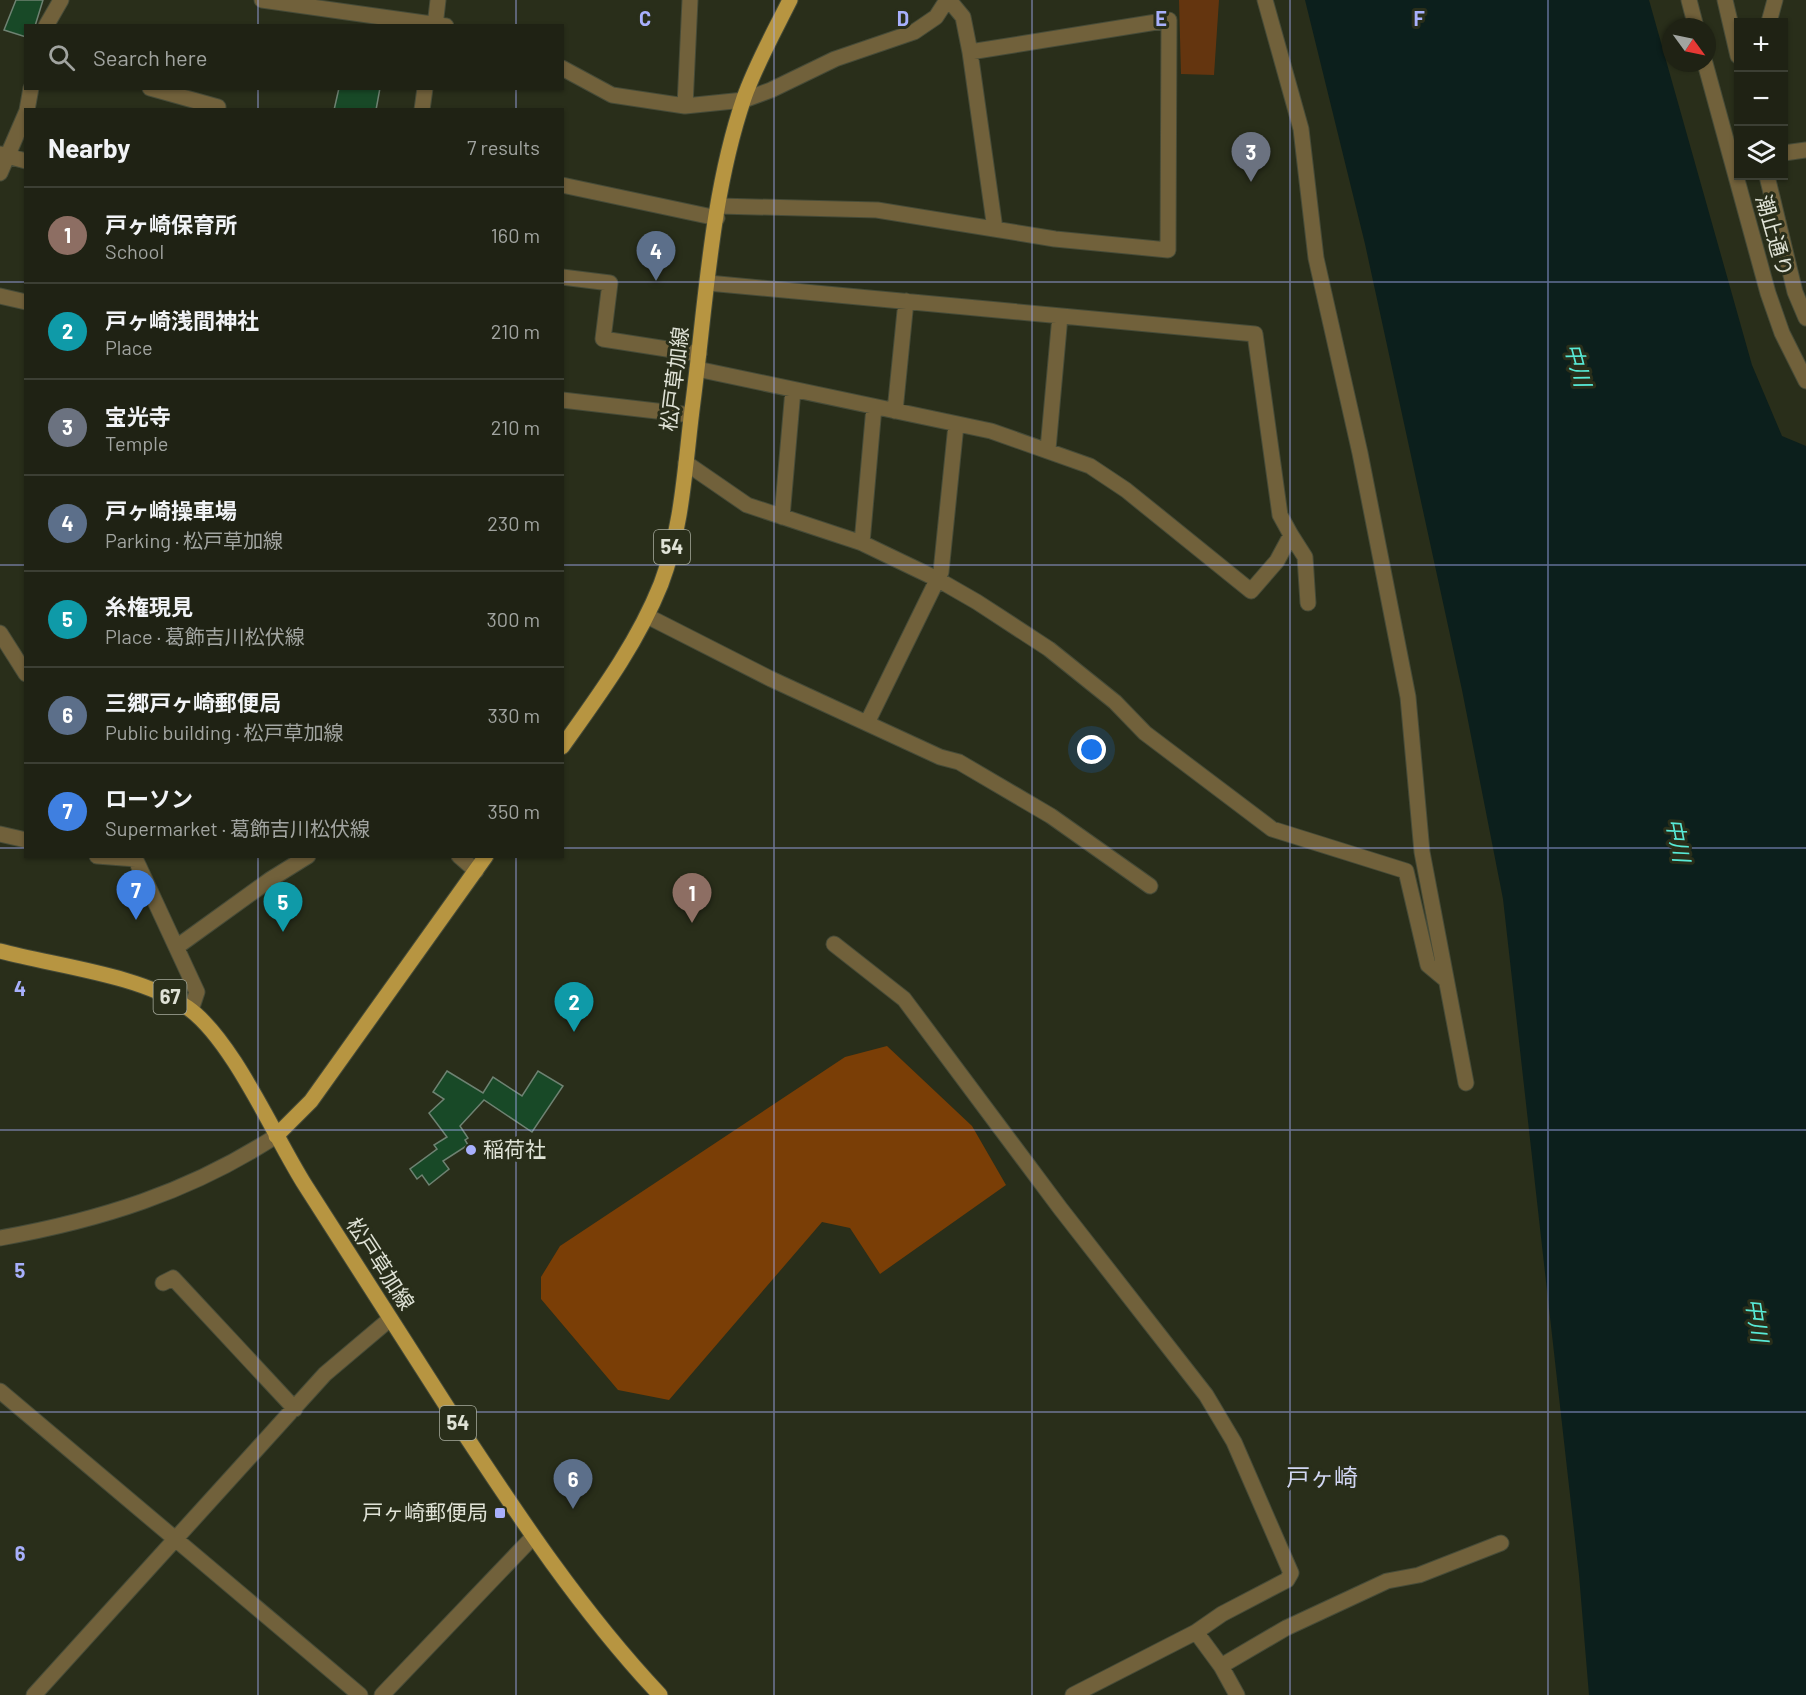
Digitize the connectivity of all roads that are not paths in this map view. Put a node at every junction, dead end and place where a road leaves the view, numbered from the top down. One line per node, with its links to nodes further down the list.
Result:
1 (60, 0): 13 (street)
2 (262, 0): 14 (street)
3 (438, 0): 15 (street)
4 (690, 0): 24 (street)
5 (790, 0): 23 (main road, 松戸草加線 / 54)
6 (948, 0): 17 (street); 23 (street)
7 (1265, 0): 76 (street)
8 (1689, 0): 11 (street)
9 (1725, 0): 16 (street)
10 (1775, 0): 12 (street)
11 (1694, 18)
12 (1770, 18)
13 (47, 24)
14 (432, 24)
15 (439, 24)
16 (1734, 39)
17 (970, 52): 37 (street); 37 (street)
18 (564, 69): 24 (street)
19 (1707, 72): 46 (street, 潮止通り)
20 (31, 90): 26 (street)
21 (157, 90): 25 (street)
22 (425, 90): 27 (street)
23 (744, 100): 24 (street); 36 (main road, 松戸草加線 / 54)
24 (685, 106)
25 (218, 107)
26 (27, 108)
27 (422, 108)
28 (24, 115): 31 (street)
29 (1806, 150): 30 (street)
30 (1788, 152)
31 (4, 155): 32 (street); 33 (street)
32 (24, 160)
33 (0, 173)
34 (1768, 180): 44 (street)
35 (564, 185): 36 (street)
36 (718, 212): 37 (street); 39 (main road, 松戸草加線 / 54)
37 (995, 230)
38 (564, 277): 45 (street)
39 (708, 283): 41 (street); 45 (main road, 松戸草加線 / 54)
40 (0, 296): 42 (street)
41 (906, 301): 43 (street); 50 (street)
42 (24, 302)
43 (1060, 316): 53 (street); 56 (street)
44 (1806, 318)
45 (698, 362): 47 (street); 51 (main road, 松戸草加線 / 54)
46 (1806, 381)
47 (793, 390): 49 (street); 55 (street)
48 (564, 400): 51 (street)
49 (874, 407): 50 (street); 57 (street)
50 (895, 411): 52 (street)
51 (691, 415): 54 (main road, 松戸草加線 / 54)
52 (956, 425): 53 (street); 58 (street)
53 (1048, 449): 56 (street)
54 (686, 463): 55 (street); 60 (main road, 松戸草加線 / 54)
55 (782, 517): 57 (street)
56 (1291, 535): 59 (street)
57 (862, 543): 58 (street)
58 (938, 579): 63 (street); 76 (street)
59 (1308, 603)
60 (647, 616): 63 (street); 64 (main road, 松戸草加線 / 54)
61 (0, 633): 62 (street)
62 (24, 671)
63 (867, 723): 72 (street)
64 (564, 744)
65 (0, 834): 66 (street)
66 (24, 840)
67 (135, 858): 74 (street)
68 (305, 858): 74 (street)
69 (461, 858): 71 (street)
70 (485, 858): 71 (main road)
71 (476, 871): 79 (main road)
72 (1150, 886)
73 (834, 944): 88 (street)
74 (178, 946): 77 (street)
75 (0, 951): 77 (main road, 67)
76 (1446, 980): 78 (street)
77 (191, 1010): 79 (main road, 67)
78 (1466, 1083)
79 (276, 1136): 80 (street); 82 (main road, 松戸草加線 / 54)
80 (0, 1238)
81 (163, 1283): 84 (street)
82 (390, 1319): 84 (street); 85 (main road, 松戸草加線 / 54)
83 (0, 1391): 86 (street)
84 (295, 1408): 86 (street)
85 (532, 1538): 92 (street); 93 (main road, 松戸草加線 / 54)
86 (175, 1540): 90 (street); 91 (street)
87 (1501, 1543): 89 (street)
88 (1196, 1632): 89 (street); 94 (street)
89 (1221, 1666): 95 (street)
90 (34, 1695)
91 (360, 1695)
92 (382, 1695)
93 (660, 1695)
94 (1073, 1695)
95 (1237, 1695)

